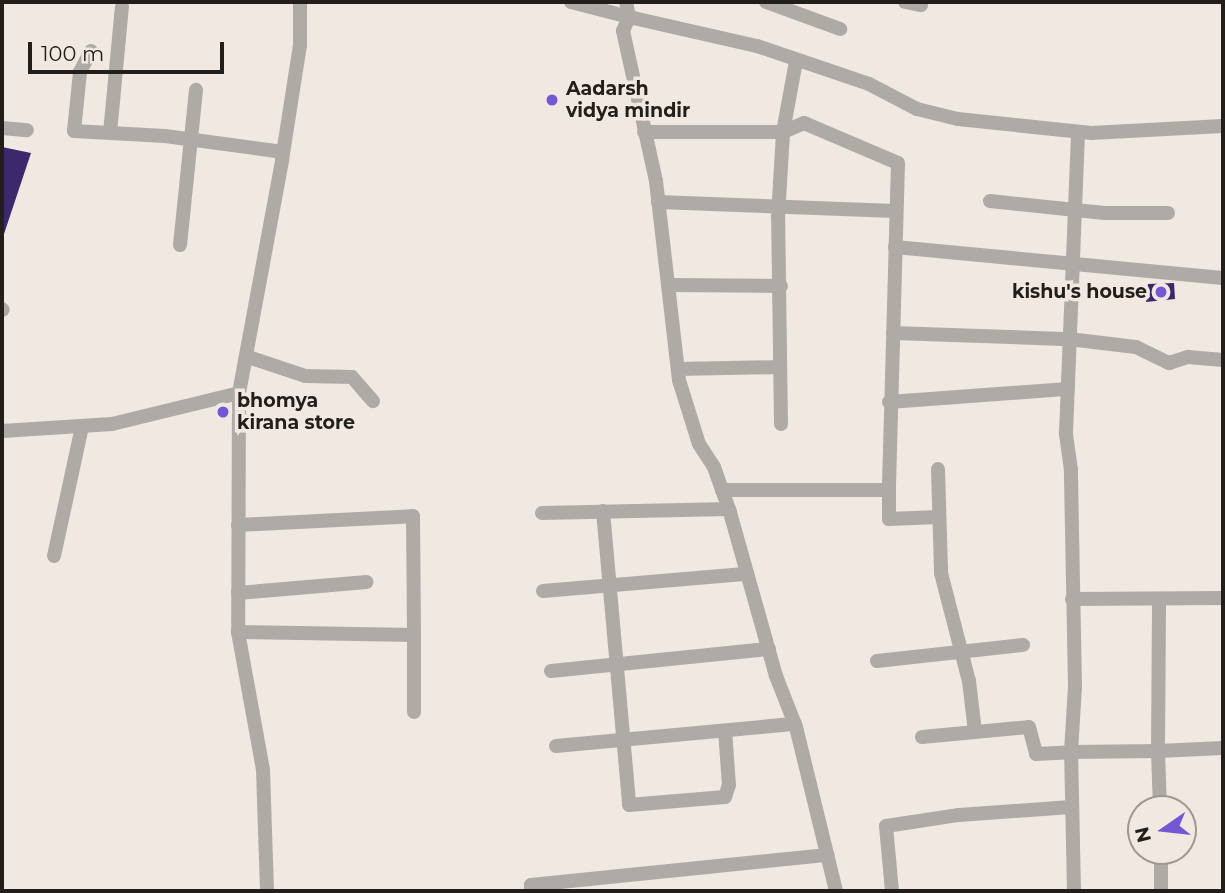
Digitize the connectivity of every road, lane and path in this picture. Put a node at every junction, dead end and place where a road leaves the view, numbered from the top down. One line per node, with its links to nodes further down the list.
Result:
1 (300, 2): 20 (street)
2 (571, 2): 7 (street)
3 (766, 2): 8 (street)
4 (905, 2): 5 (street)
5 (921, 2)
6 (122, 7): 18 (street)
7 (628, 9): 10 (street); 15 (street)
8 (840, 29)
9 (91, 51): 18 (street)
10 (796, 61): 16 (street); 17 (street)
11 (195, 90): 19 (street)
12 (1223, 126): 17 (street)
13 (2, 128): 14 (street)
14 (27, 130)
15 (644, 132): 16 (street); 22 (street)
16 (783, 132): 23 (street); 25 (street)
17 (1078, 132): 24 (street)
18 (110, 133): 19 (street)
19 (190, 139): 20 (street); 27 (street)
20 (283, 152): 35 (street)
21 (990, 201): 24 (street)
22 (658, 202): 23 (street); 31 (street)
23 (779, 204): 25 (street); 32 (street)
24 (1073, 209): 26 (street); 29 (street)
25 (895, 211): 28 (street)
26 (1168, 214)
27 (180, 246)
28 (894, 247): 29 (street); 33 (street)
29 (1071, 261): 30 (street); 34 (street)
30 (1223, 278)
31 (670, 285): 32 (street); 38 (street)
32 (781, 286): 37 (street)
33 (894, 333): 34 (street); 42 (street)
34 (1069, 339): 36 (street); 39 (street)
35 (248, 357): 40 (street); 41 (street)
36 (1223, 360)
37 (780, 367): 38 (street); 43 (street)
38 (678, 369): 47 (street)
39 (1068, 389): 42 (street); 61 (street)
40 (239, 393): 44 (street); 53 (street)
41 (373, 401)
42 (889, 402): 48 (street)
43 (781, 424)
44 (82, 426): 45 (street); 54 (street)
45 (2, 431)
46 (938, 469): 52 (street)
47 (722, 490): 48 (street); 49 (street)
48 (889, 490): 52 (street)
49 (729, 509): 50 (street); 55 (street)
50 (603, 511): 51 (street); 57 (street)
51 (542, 513)
52 (939, 517): 67 (street)
53 (238, 525): 59 (street); 64 (street)
54 (54, 556)
55 (747, 574): 57 (street); 66 (street)
56 (367, 582): 59 (street)
57 (611, 585): 58 (street); 68 (street)
58 (544, 591)
59 (239, 593): 63 (street)
60 (1223, 598): 62 (street)
61 (1072, 599): 62 (street); 80 (street)
62 (1159, 599): 79 (street)
63 (238, 632): 64 (street); 85 (street)
64 (414, 635): 71 (street)
65 (1023, 645): 67 (street)
66 (769, 649): 68 (street); 72 (street)
67 (962, 650): 69 (street); 74 (street)
68 (618, 661): 70 (street); 76 (street)
69 (877, 661)
70 (551, 671)
71 (414, 712)
72 (795, 724): 73 (street); 83 (street)
73 (726, 731): 76 (street); 76 (street)
74 (975, 731): 75 (street); 80 (street)
75 (922, 737)
76 (625, 740): 77 (street)
77 (556, 746)
78 (1223, 748): 79 (street)
79 (1158, 751): 80 (street); 81 (street)
80 (1071, 752): 82 (street)
81 (1160, 795)
82 (1071, 807): 88 (street); 89 (street)
83 (827, 855): 86 (street); 87 (street)
84 (1161, 865): 90 (street)
85 (267, 891)
86 (531, 891)
87 (836, 891)
88 (892, 891)
89 (1074, 891)
90 (1161, 891)

